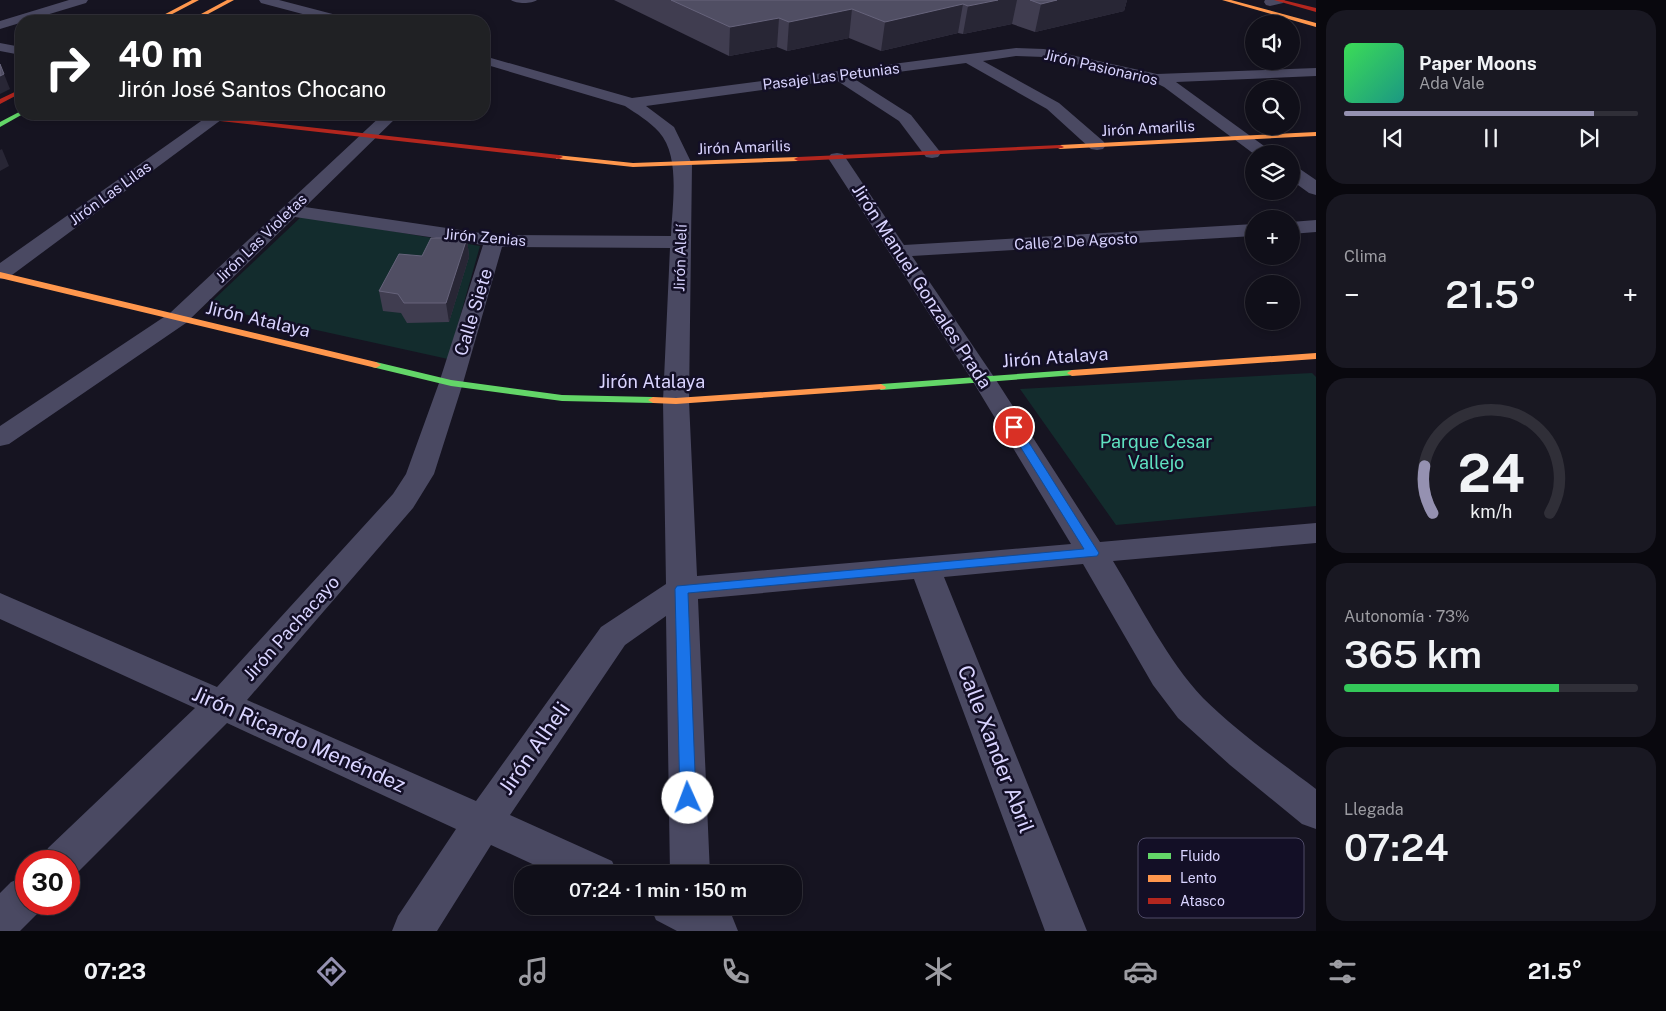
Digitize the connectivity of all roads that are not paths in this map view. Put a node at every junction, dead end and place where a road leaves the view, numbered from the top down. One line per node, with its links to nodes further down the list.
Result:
1 (82, 0): 10 (street)
2 (196, 0): 11 (main road)
3 (231, 0): 12 (main road)
4 (265, 0): 13 (street)
5 (514, 0): 6 (lane)
6 (534, 0)
7 (1225, 0): 17 (main road)
8 (1273, 1): 9 (main road); 14 (main road)
9 (1316, 10)
10 (33, 15)
11 (167, 15)
12 (203, 15)
13 (321, 15)
14 (1316, 15)
15 (15, 20): 16 (street)
16 (0, 25)
17 (1316, 25)
18 (0, 47): 19 (street)
19 (15, 50)
20 (1032, 51): 21 (street, Pasaje Las Petunias); 25 (street, Jirón Pasionarios)
21 (968, 58): 24 (street, Pasaje Las Petunias); 37 (street)
22 (490, 62): 28 (street, Jirón Alelí)
23 (1316, 72): 25 (street)
24 (838, 75): 28 (street, Pasaje Las Petunias); 39 (street)
25 (1157, 78): 36 (street, Jirón Pasionarios)
26 (15, 94): 27 (main road)
27 (0, 102)
28 (631, 103): 41 (street, Jirón Alelí)
29 (15, 117): 33 (main road)
30 (212, 120): 51 (street, Jirón Las Lilas)
31 (248, 120): 35 (main road, Jirón Amarilis)
32 (386, 120): 35 (street, Jirón Las Violetas)
33 (0, 125)
34 (1316, 134): 36 (main road, Jirón Amarilis)
35 (369, 136): 41 (main road, Jirón Amarilis); 44 (street, Jirón Las Violetas)
36 (1244, 138): 37 (main road, Jirón Amarilis); 38 (street, Jirón Pasionarios)
37 (1097, 145): 39 (main road, Jirón Amarilis)
38 (1254, 145)
39 (932, 153): 40 (main road, Jirón Amarilis)
40 (837, 158): 41 (main road, Jirón Amarilis); 50 (street, Jirón Manuel Gonzales Prada)
41 (683, 164): 49 (street, Jirón Alelí)
42 (1300, 177): 43 (street)
43 (1316, 189)
44 (290, 211): 48 (street, Jirón Zenias); 52 (street, Jirón Las Violetas)
45 (1316, 226): 46 (street)
46 (1300, 227)
47 (1245, 231): 50 (street, Calle 2 De Agosto)
48 (494, 241): 49 (street, Jirón Zenias); 55 (street, Calle Siete)
49 (681, 242): 56 (street, Jirón Alelí)
50 (899, 251): 54 (street, Jirón Manuel Gonzales Prada)
51 (0, 274): 52 (main road, Jirón Atalaya)
52 (178, 318): 55 (main road, Jirón Atalaya); 57 (street, Jirón Las Violetas)
53 (1316, 356): 54 (main road, Jirón Atalaya)
54 (984, 380): 56 (main road, Jirón Atalaya); 59 (street, Jirón Manuel Gonzales Prada)
55 (451, 383): 56 (main road, Jirón Atalaya); 63 (street, Jirón Pachacayo)
56 (676, 401): 61 (street, Jirón Alelí)
57 (0, 438)
58 (1316, 533): 59 (street)
59 (1092, 553): 60 (street); 64 (street, Jirón Manuel Gonzales Prada)
60 (925, 568): 61 (street); 72 (street, Calle Xander Abril)
61 (682, 589): 65 (street, Jirón Alheli); 68 (street, Jirón Alelí)
62 (0, 605): 63 (street, Jirón Ricardo Menéndez)
63 (222, 705): 65 (street, Jirón Ricardo Menéndez); 66 (street, Jirón Pachacayo)
64 (1316, 812)
65 (483, 822): 67 (street, Jirón Ricardo Menéndez); 71 (street, Jirón Alheli)
66 (73, 850)
67 (578, 865)
68 (690, 865)
69 (15, 907): 70 (street)
70 (0, 922)
71 (413, 931)
72 (1066, 931)

